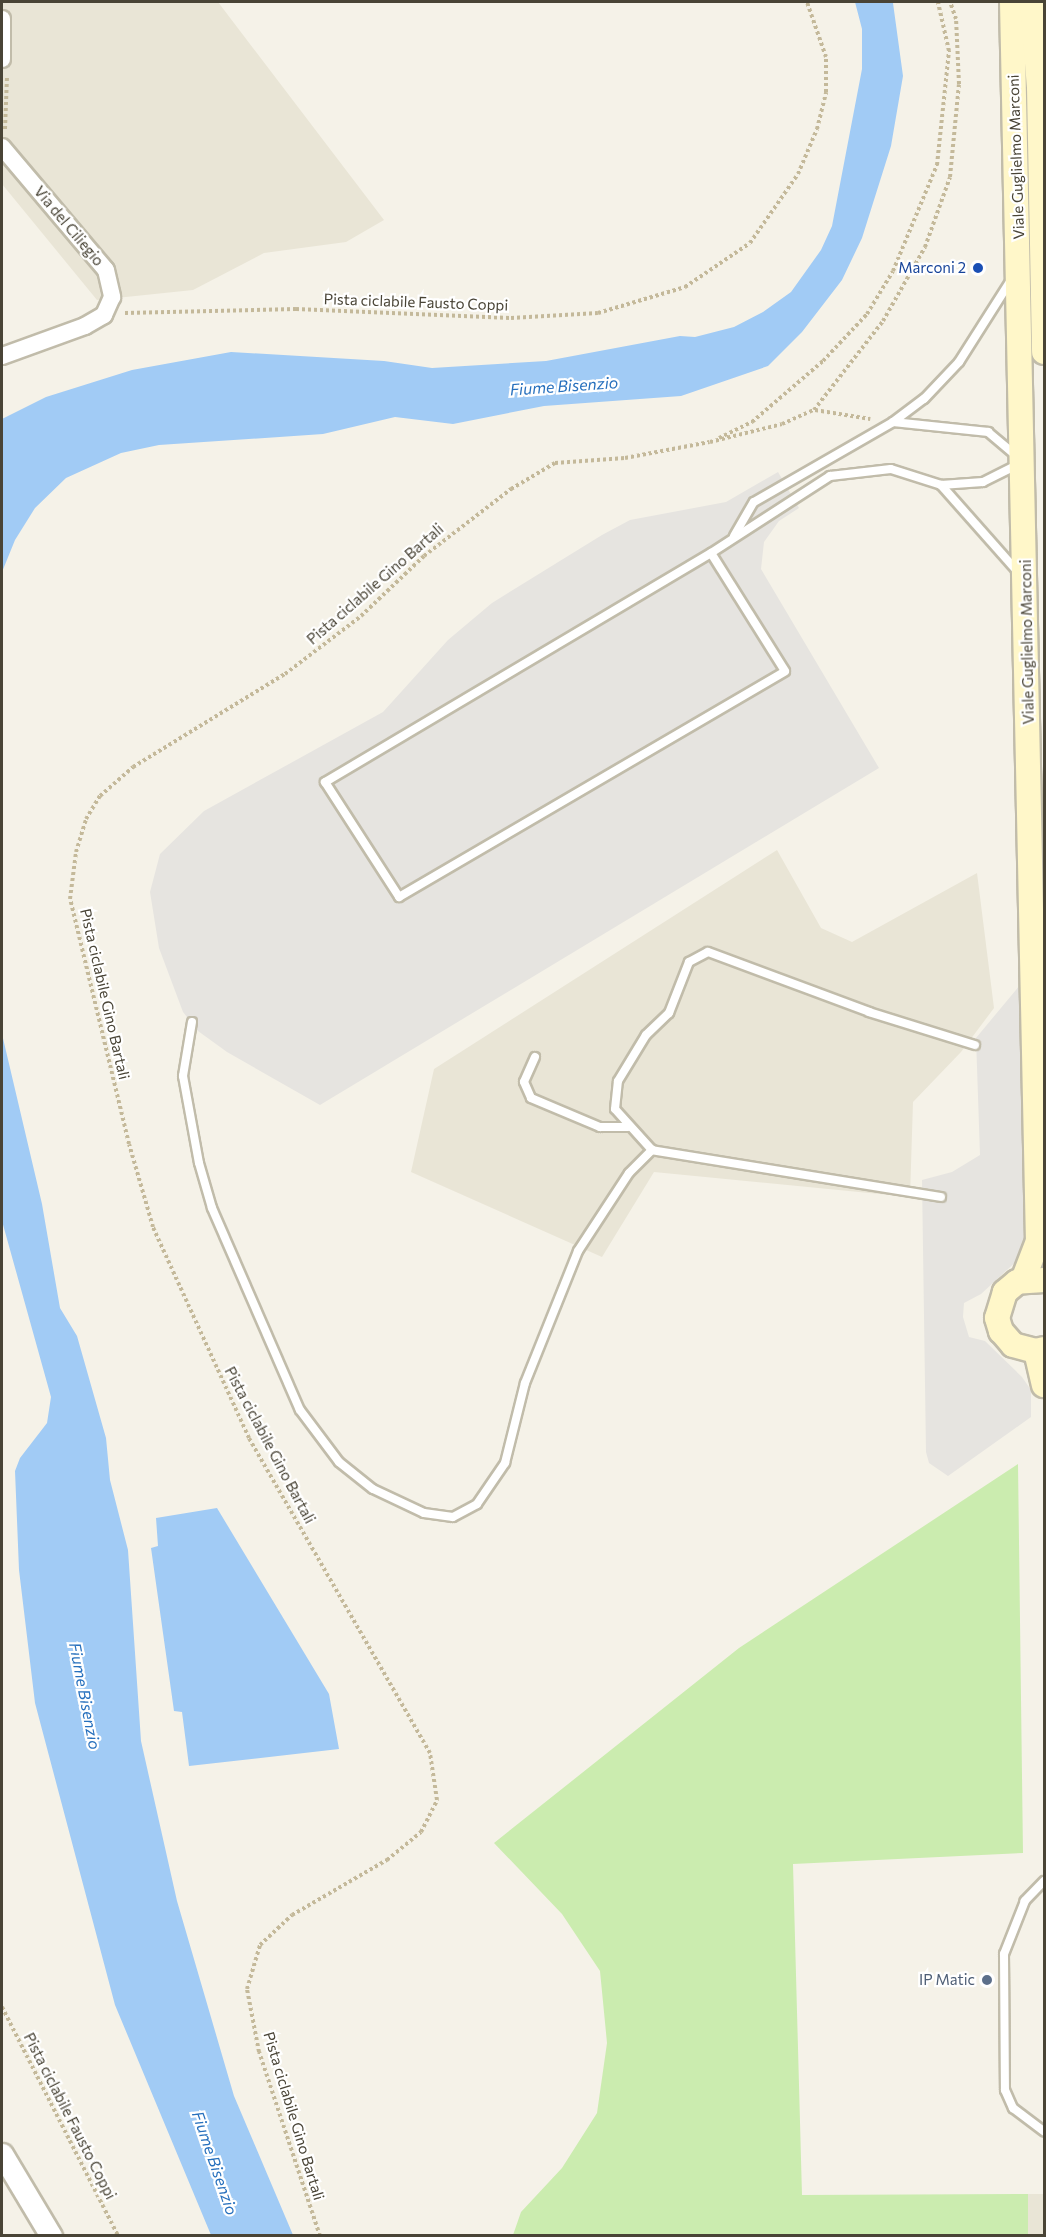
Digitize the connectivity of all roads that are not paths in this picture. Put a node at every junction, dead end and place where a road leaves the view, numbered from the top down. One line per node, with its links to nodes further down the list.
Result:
1 (1012, 2): 6 (main road, Viale Guglielmo Marconi)
2 (1032, 2): 7 (main road, Viale Guglielmo Marconi)
3 (2, 19): 4 (street)
4 (4, 63)
5 (6, 143): 8 (street, Via del Ciliegio)
6 (1019, 267): 9 (lane); 10 (main road, Viale Guglielmo Marconi)
7 (1044, 352)
8 (2, 356)
9 (893, 422): 10 (lane); 12 (lane)
10 (1024, 461): 11 (lane); 14 (main road, Viale Guglielmo Marconi)
11 (941, 486): 12 (lane); 14 (lane)
12 (733, 538): 13 (lane)
13 (711, 553): 13 (lane)
14 (1026, 581): 21 (main road, Viale Guglielmo Marconi)
15 (192, 1022): 19 (lane)
16 (975, 1045): 18 (lane)
17 (535, 1057): 18 (lane)
18 (628, 1127): 19 (lane)
19 (652, 1150): 20 (lane)
20 (941, 1197)
21 (1034, 1280): 22 (main road, Viale Guglielmo Marconi)
22 (1040, 1350): 23 (main road, Viale Guglielmo Marconi)
23 (1044, 1384)
24 (1044, 1881): 25 (lane)
25 (1044, 2131)
26 (2, 2154): 27 (street)
27 (51, 2235)

